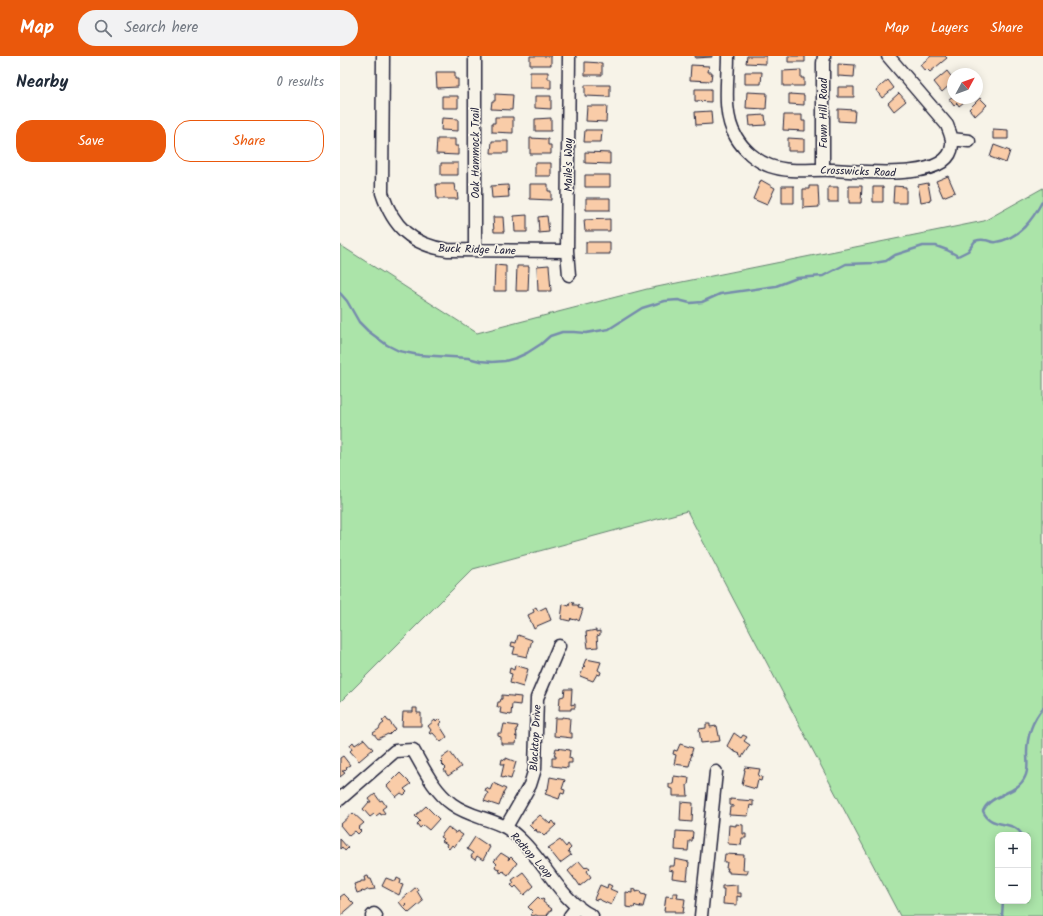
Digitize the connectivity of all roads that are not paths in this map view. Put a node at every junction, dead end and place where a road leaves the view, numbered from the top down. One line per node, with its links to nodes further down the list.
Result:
1 (383, 56): 10 (street, Buck Ridge Lane)
2 (475, 56): 10 (street, Oak Hammock Trail)
3 (569, 56): 11 (street, Maile's Way)
4 (728, 56): 9 (street, Crosswicks Road)
5 (824, 56): 9 (street, Fawn Hill Road)
6 (888, 56): 7 (street)
7 (952, 139): 8 (street); 9 (street, Crosswicks Road)
8 (969, 141)
9 (823, 169)
10 (475, 250): 11 (street, Buck Ridge Lane)
11 (567, 250): 12 (street, Maile's Way)
12 (569, 275)
13 (559, 646): 16 (street, Blacktop Drive)
14 (716, 772): 22 (street)
15 (340, 799): 16 (street, Redtop Loop)
16 (506, 827): 17 (street, Redtop Loop)
17 (578, 906): 20 (street); 21 (street, Redtop Loop)
18 (372, 916): 19 (street)
19 (376, 916)
20 (570, 916)
21 (592, 916)
22 (702, 916)

